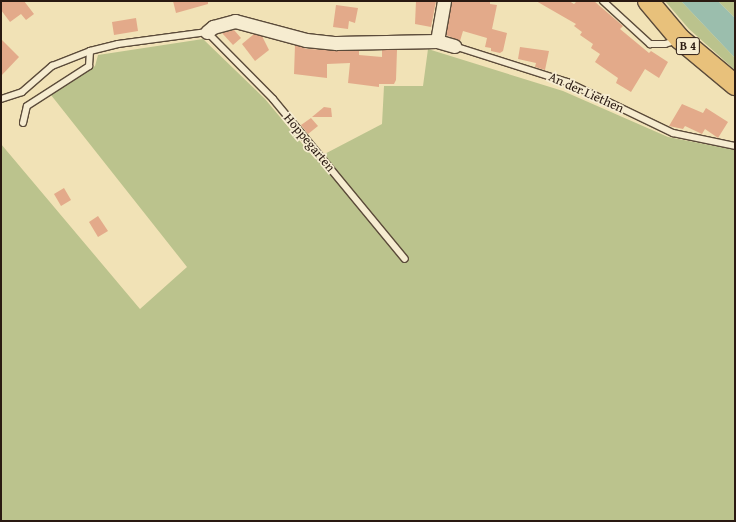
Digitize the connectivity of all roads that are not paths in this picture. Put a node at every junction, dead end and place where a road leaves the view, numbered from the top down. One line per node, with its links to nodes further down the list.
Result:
1 (444, 1): 6 (street)
2 (604, 1): 5 (lane)
3 (648, 1): 5 (main road, B 4)
4 (207, 32): 6 (street); 8 (lane); 13 (lane, Hoppegarten)
5 (680, 39): 9 (main road, B 4)
6 (437, 41): 7 (street, An der Liethen)
7 (454, 46): 12 (lane, An der Liethen)
8 (90, 51): 10 (lane); 11 (lane)
9 (735, 85)
10 (1, 99)
11 (23, 123)
12 (735, 146)
13 (405, 259)

